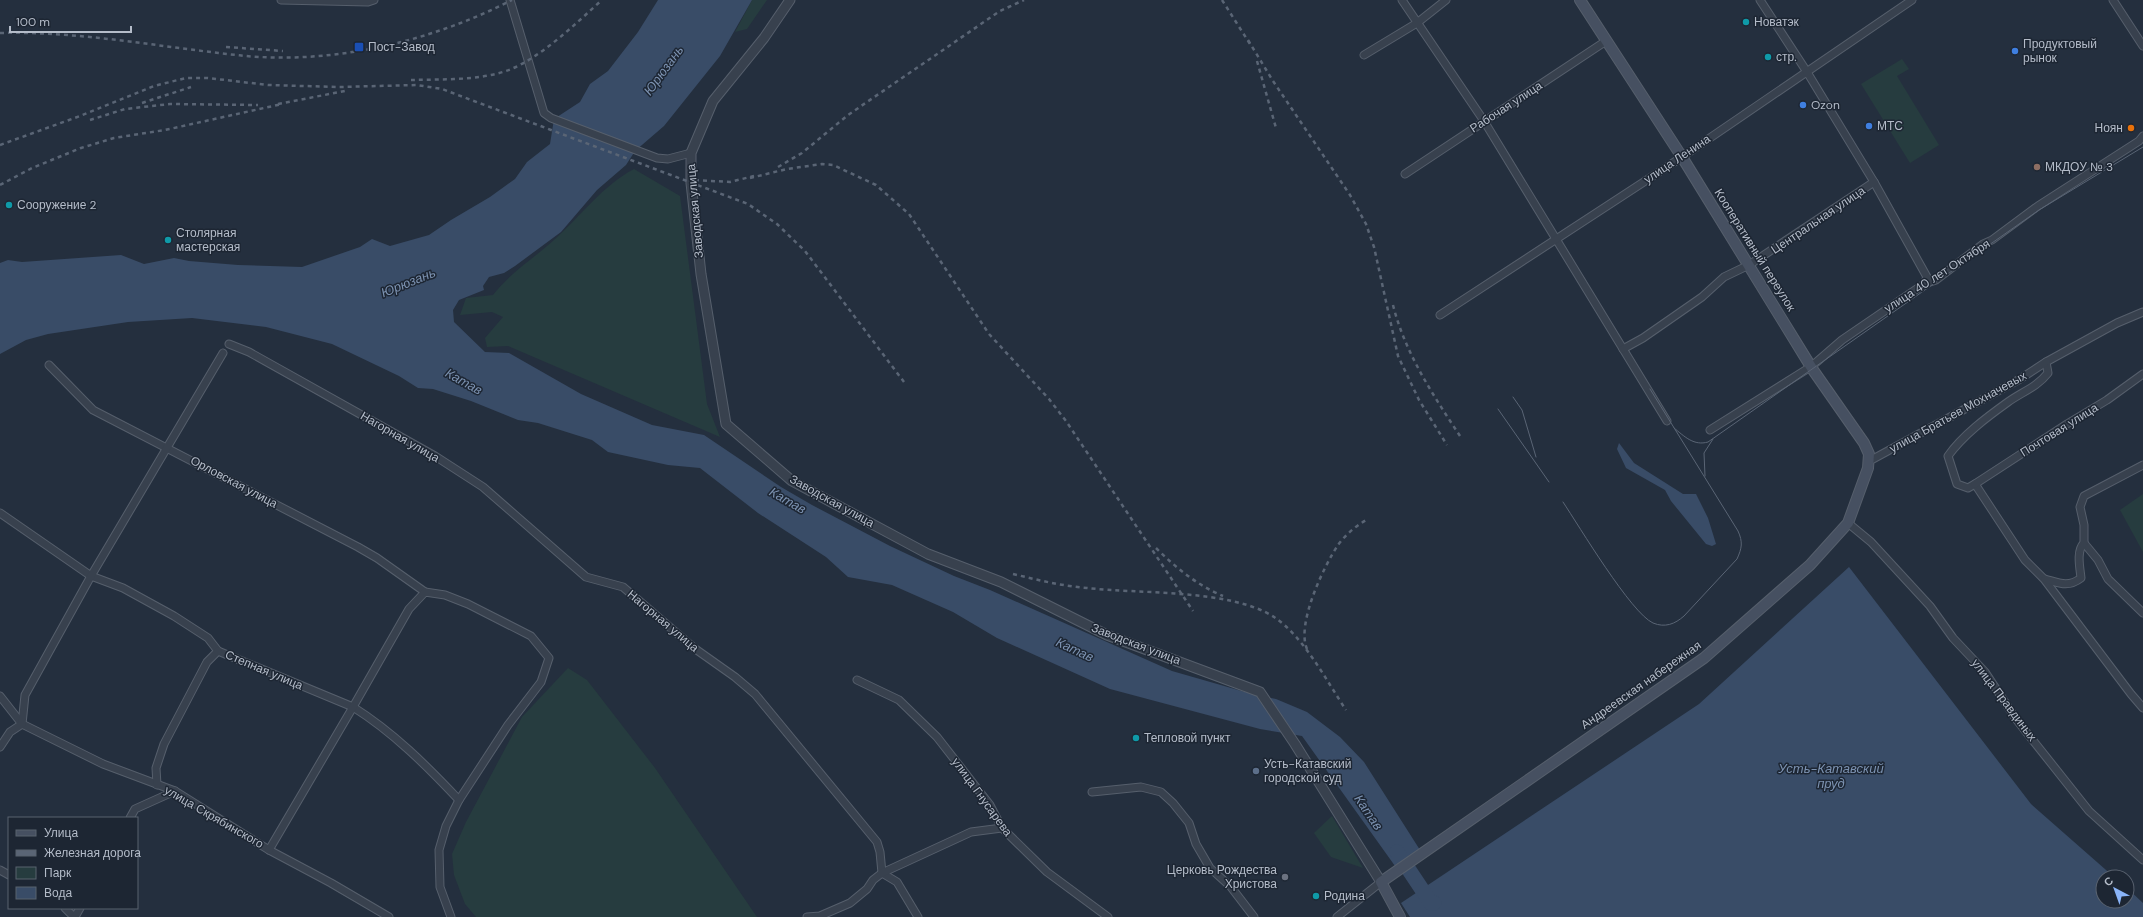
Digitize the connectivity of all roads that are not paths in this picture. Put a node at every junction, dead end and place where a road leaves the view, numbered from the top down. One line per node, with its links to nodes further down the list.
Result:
1 (281, 0): 2 (street)
2 (374, 0)
3 (510, 0): 18 (street)
4 (790, 0): 18 (street, Заводская улица)
5 (1402, 0): 11 (street)
6 (1446, 0): 11 (street)
7 (1580, 0): 12 (main road, Кооперативный переулок)
8 (1760, 0): 15 (street, Центральная улица)
9 (1912, 0): 15 (street, улица Ленина)
10 (2113, 0): 13 (street)
11 (1417, 23): 14 (street); 16 (street)
12 (1606, 41): 16 (street, Рабочая улица); 19 (main road, Кооперативный переулок)
13 (2143, 46)
14 (1364, 55)
15 (1807, 72): 19 (street, улица Ленина); 21 (street, Центральная улица)
16 (1484, 121): 20 (street, Рабочая улица); 22 (street)
17 (2143, 136): 24 (street, улица 40 лет Октября)
18 (691, 153): 65 (street, Заводская улица)
19 (1682, 157): 22 (street, улица Ленина); 23 (main road, Кооперативный переулок)
20 (1405, 174)
21 (1874, 182): 23 (street, Центральная улица); 24 (street)
22 (1556, 240): 26 (street, улица Ленина); 28 (street)
23 (1749, 265): 28 (street, Центральная улица); 32 (main road, Кооперативный переулок)
24 (1924, 284): 32 (street, улица 40 лет Октября)
25 (2143, 312): 30 (street, улица Братьев Мохначевых)
26 (1440, 315)
27 (229, 344): 64 (street, Нагорная улица)
28 (1623, 349): 34 (street)
29 (222, 353): 36 (street)
30 (2046, 362): 37 (street, улица Братьев Мохначевых); 39 (street)
31 (49, 365): 36 (street, Орловская улица)
32 (1812, 366): 35 (street, улица 40 лет Октября); 37 (main road, Кооперативный переулок)
33 (2143, 374): 39 (street, Почтовая улица)
34 (1667, 421)
35 (1710, 430)
36 (167, 446): 43 (street); 45 (street, Орловская улица)
37 (1869, 460): 41 (main road)
38 (2143, 465): 42 (street)
39 (1975, 484): 44 (street)
40 (0, 513): 43 (street, Степная улица)
41 (1848, 523): 63 (street, улица Правдиных); 65 (main road, Андреевская набережная)
42 (2084, 543): 44 (street); 46 (street)
43 (91, 576): 47 (street, Степная улица); 54 (street)
44 (2044, 579): 49 (street)
45 (425, 592): 52 (street); 59 (street)
46 (2143, 613)
47 (218, 651): 52 (street, Степная улица); 56 (street)
48 (857, 680): 61 (street, улица Гнусарева)
49 (2131, 694): 51 (street); 53 (street)
50 (0, 696): 54 (street, улица Скрябинского)
51 (2143, 701)
52 (353, 707): 59 (street, Степная улица); 62 (street)
53 (2143, 708)
54 (22, 724): 55 (street); 56 (street, улица Скрябинского)
55 (0, 747)
56 (157, 784): 57 (street, улица Скрябинского)
57 (175, 792): 60 (street); 62 (street, улица Скрябинского)
58 (1092, 792): 73 (street)
59 (459, 800): 69 (street)
60 (131, 817)
61 (1002, 828): 64 (street); 72 (street, улица Гнусарева)
62 (269, 850): 68 (street, улица Скрябинского)
63 (2143, 860)
64 (882, 873): 70 (street); 71 (street)
65 (1381, 882): 74 (street); 75 (main road)
66 (66, 909): 67 (street)
67 (75, 917)
68 (389, 917)
69 (451, 917)
70 (809, 917)
71 (918, 917)
72 (1108, 917)
73 (1254, 917)
74 (1337, 917)
75 (1400, 917)

